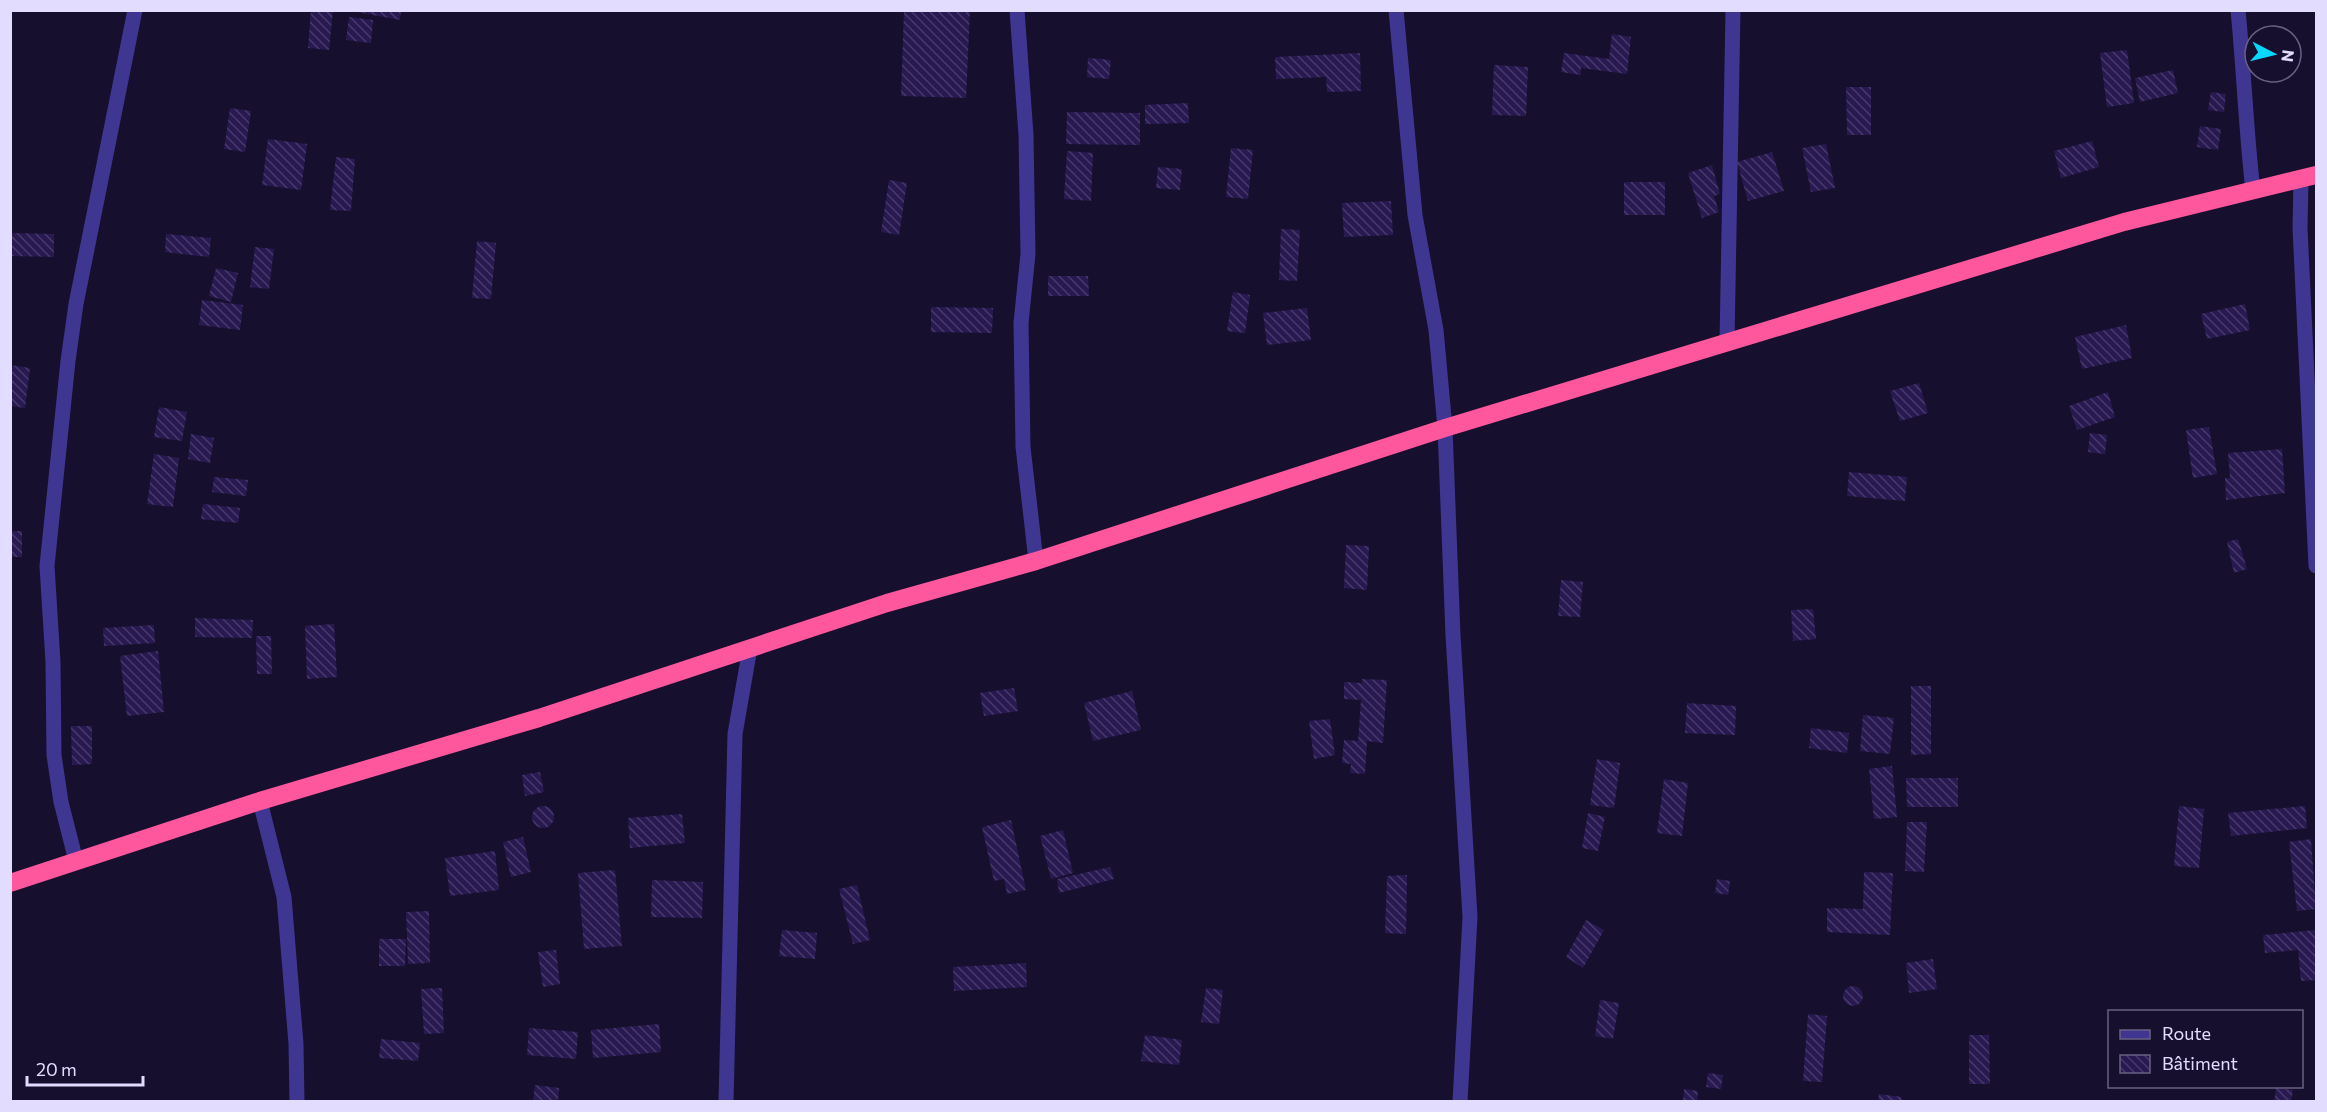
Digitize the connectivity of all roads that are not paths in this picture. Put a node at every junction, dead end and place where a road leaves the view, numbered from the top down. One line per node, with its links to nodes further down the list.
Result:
1 (135, 10): 14 (street)
2 (1017, 10): 10 (street)
3 (1396, 10): 9 (street)
4 (1733, 10): 8 (street)
5 (2238, 10): 7 (street)
6 (2309, 177): 7 (highway); 11 (street)
7 (2253, 191): 8 (highway)
8 (1727, 342): 9 (highway)
9 (1445, 428): 10 (highway); 18 (street)
10 (1036, 561): 12 (highway)
11 (2316, 566)
12 (750, 648): 13 (highway); 17 (street)
13 (260, 801): 14 (highway); 16 (street)
14 (76, 861): 15 (highway)
15 (10, 883)
16 (297, 1101)
17 (726, 1101)
18 (1460, 1101)

